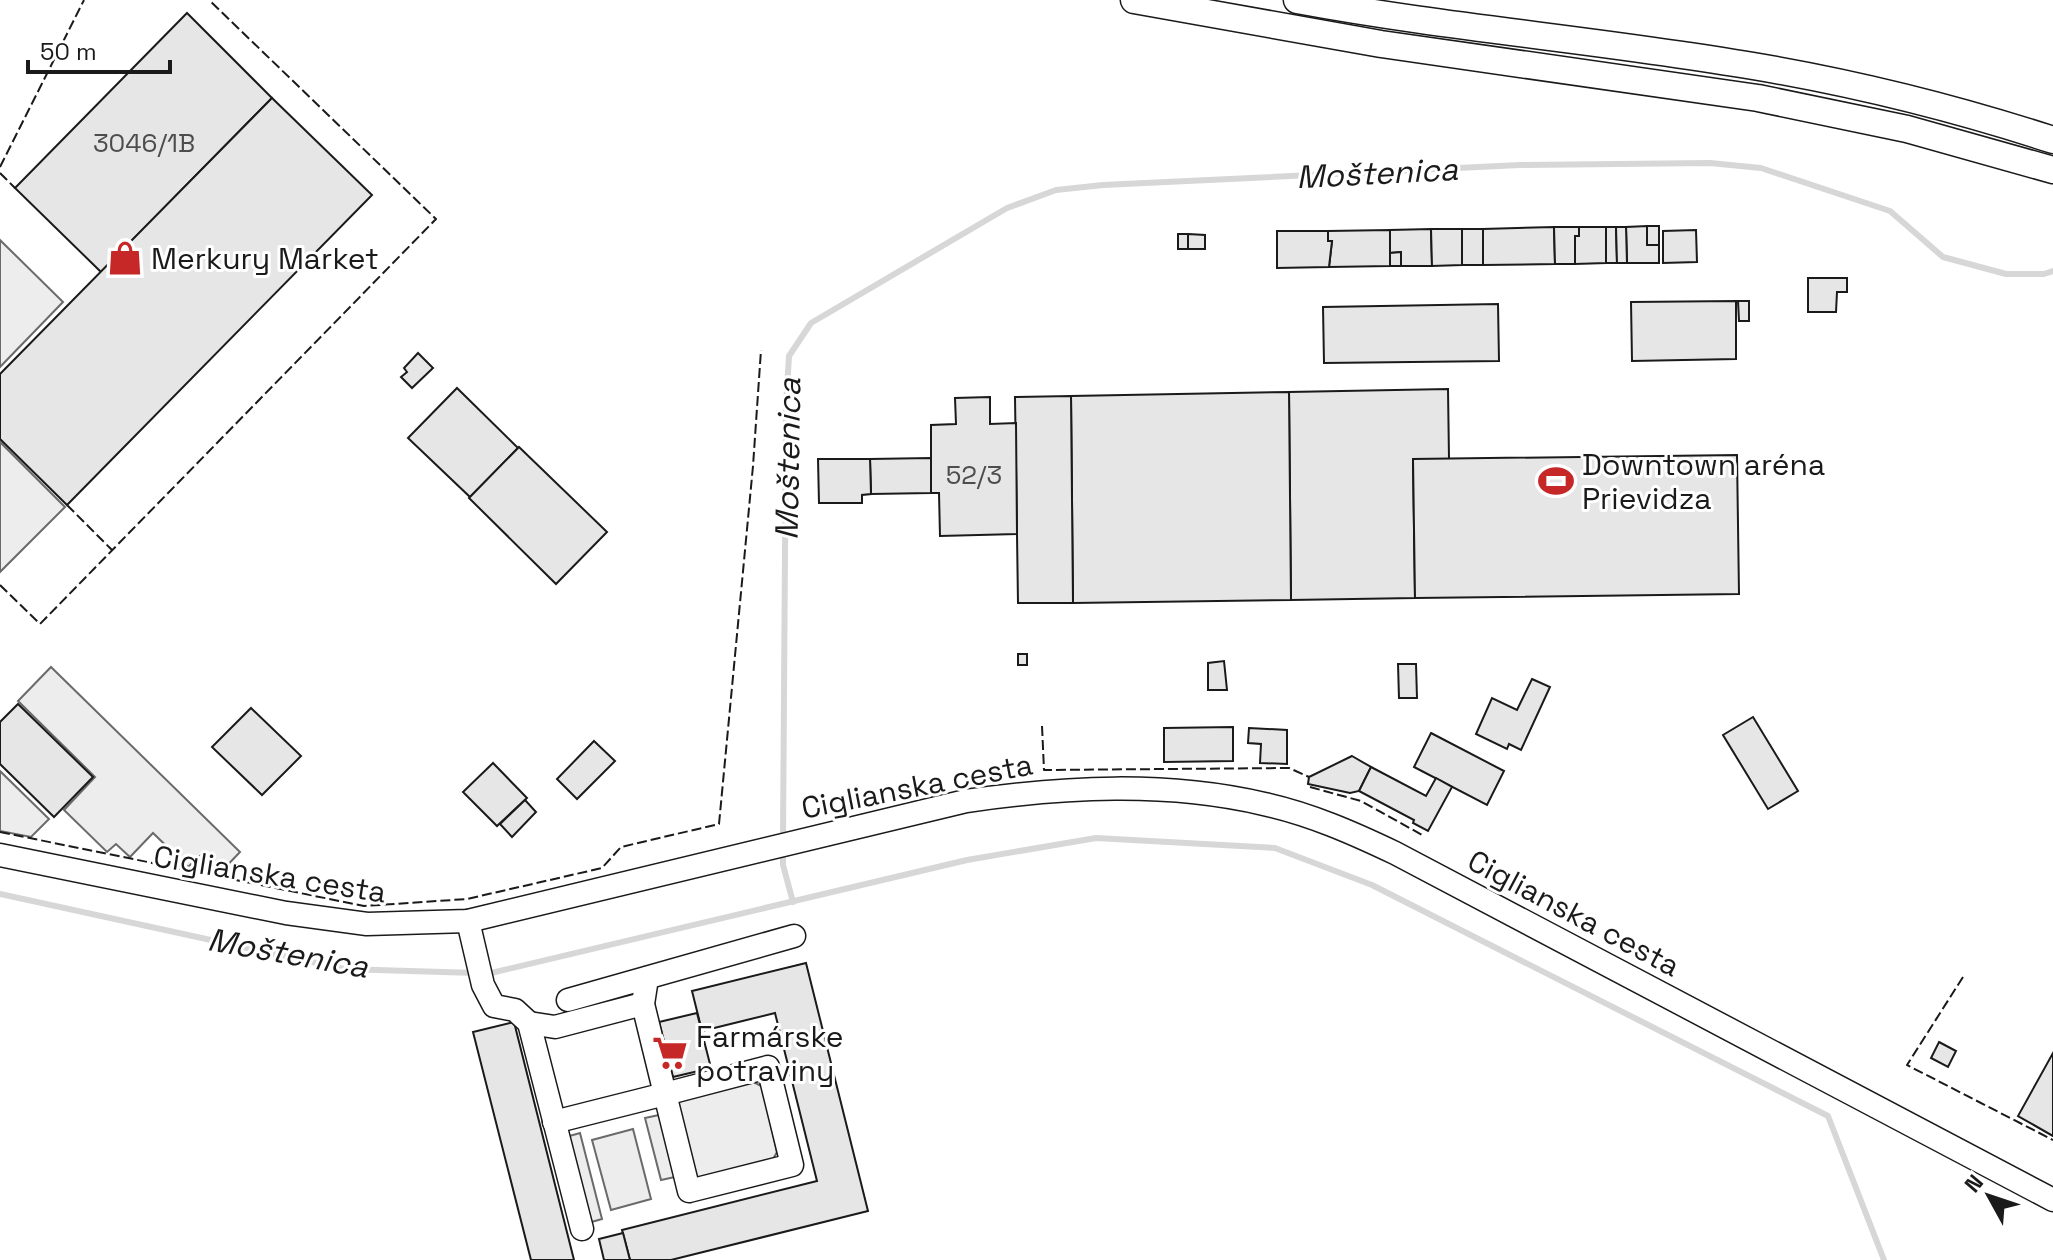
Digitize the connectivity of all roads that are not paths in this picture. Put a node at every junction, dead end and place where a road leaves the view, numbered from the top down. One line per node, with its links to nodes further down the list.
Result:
1 (1134, 0): 4 (main road)
2 (1297, 0): 3 (main road)
3 (2053, 140)
4 (2053, 170)
5 (0, 855): 6 (street, Ciglianska cesta)
6 (468, 921): 11 (street); 14 (street, Ciglianska cesta)
7 (794, 936): 8 (street)
8 (647, 978): 9 (street); 10 (street)
9 (568, 1000)
10 (643, 1004): 11 (street); 12 (street)
11 (529, 1023): 13 (street)
12 (665, 1094): 12 (street); 13 (street)
13 (554, 1122): 15 (street)
14 (2053, 1200)
15 (582, 1229)

